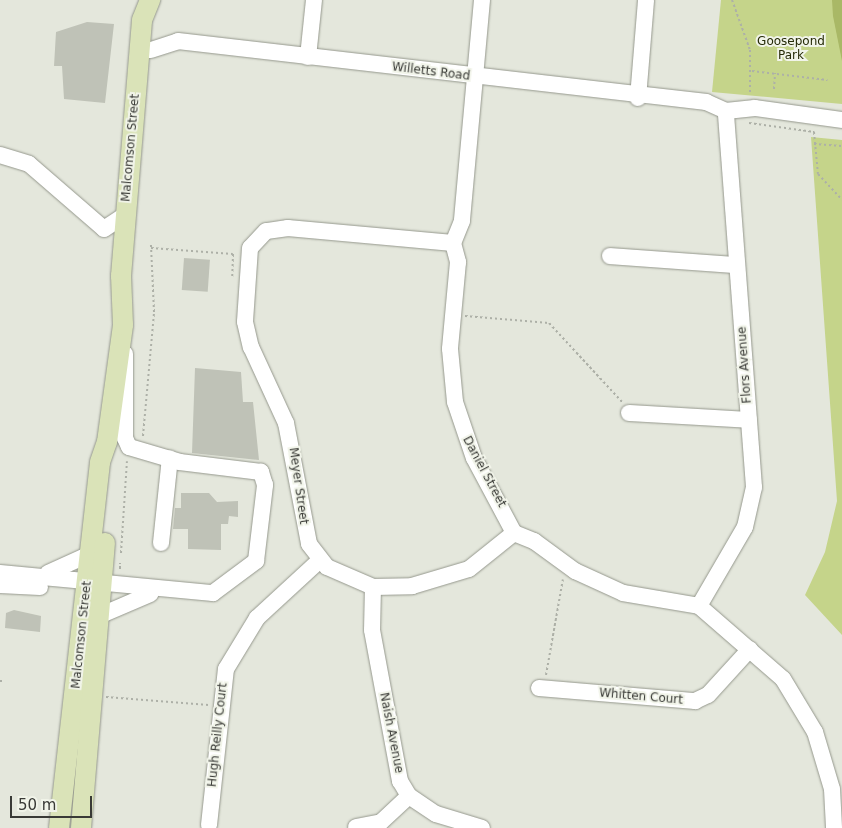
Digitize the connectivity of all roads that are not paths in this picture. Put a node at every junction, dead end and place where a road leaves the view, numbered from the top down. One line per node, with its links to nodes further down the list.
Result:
1 (150, 0): 5 (main road, Malcomson Street); 12 (main road, Malcomson Street)
2 (314, 0): 6 (street)
3 (482, 0): 7 (street)
4 (646, 0): 8 (street)
5 (150, 50): 6 (street, Willetts Road); 16 (main road, Malcomson Street)
6 (308, 57): 7 (street, Willetts Road)
7 (475, 78): 8 (street, Willetts Road); 13 (street)
8 (638, 98): 9 (street, Willetts Road)
9 (726, 116): 10 (street, Willetts Road); 15 (street, Flors Avenue)
10 (842, 120)
11 (0, 155): 12 (street)
12 (125, 215): 16 (main road, Malcomson Street)
13 (453, 243): 22 (street, Daniel Street); 25 (street, Meyer Street)
14 (610, 256): 15 (street)
15 (737, 264): 19 (street, Flors Avenue)
16 (124, 297): 17 (main road, Malcomson Street)
17 (123, 324): 20 (main road, Malcomson Street); 21 (street)
18 (629, 413): 19 (street)
19 (749, 420): 32 (street, Flors Avenue)
20 (107, 442): 24 (main road, Malcomson Street); 29 (main road, Malcomson Street)
21 (170, 458): 23 (street); 31 (street)
22 (514, 533): 30 (street, Meyer Street); 32 (street)
23 (161, 543)
24 (90, 554): 27 (street); 29 (main road, Malcomson Street)
25 (319, 560): 30 (street, Meyer Street); 37 (street, Hugh Reilly Court)
26 (0, 573): 27 (street)
27 (38, 576): 29 (street)
28 (0, 585): 29 (street)
29 (95, 585): 31 (street); 33 (main road, Malcomson Street); 39 (main road, Malcomson Street)
30 (373, 587): 36 (street, Naish Avenue)
31 (157, 592): 33 (street)
32 (699, 606): 34 (street)
33 (99, 616): 40 (main road, Malcomson Street)
34 (750, 649): 35 (street, Whitten Court); 42 (street)
35 (539, 688)
36 (409, 796): 38 (street); 41 (street)
37 (209, 826)
38 (356, 827)
39 (59, 828)
40 (81, 828)
41 (482, 828)
42 (834, 828)

